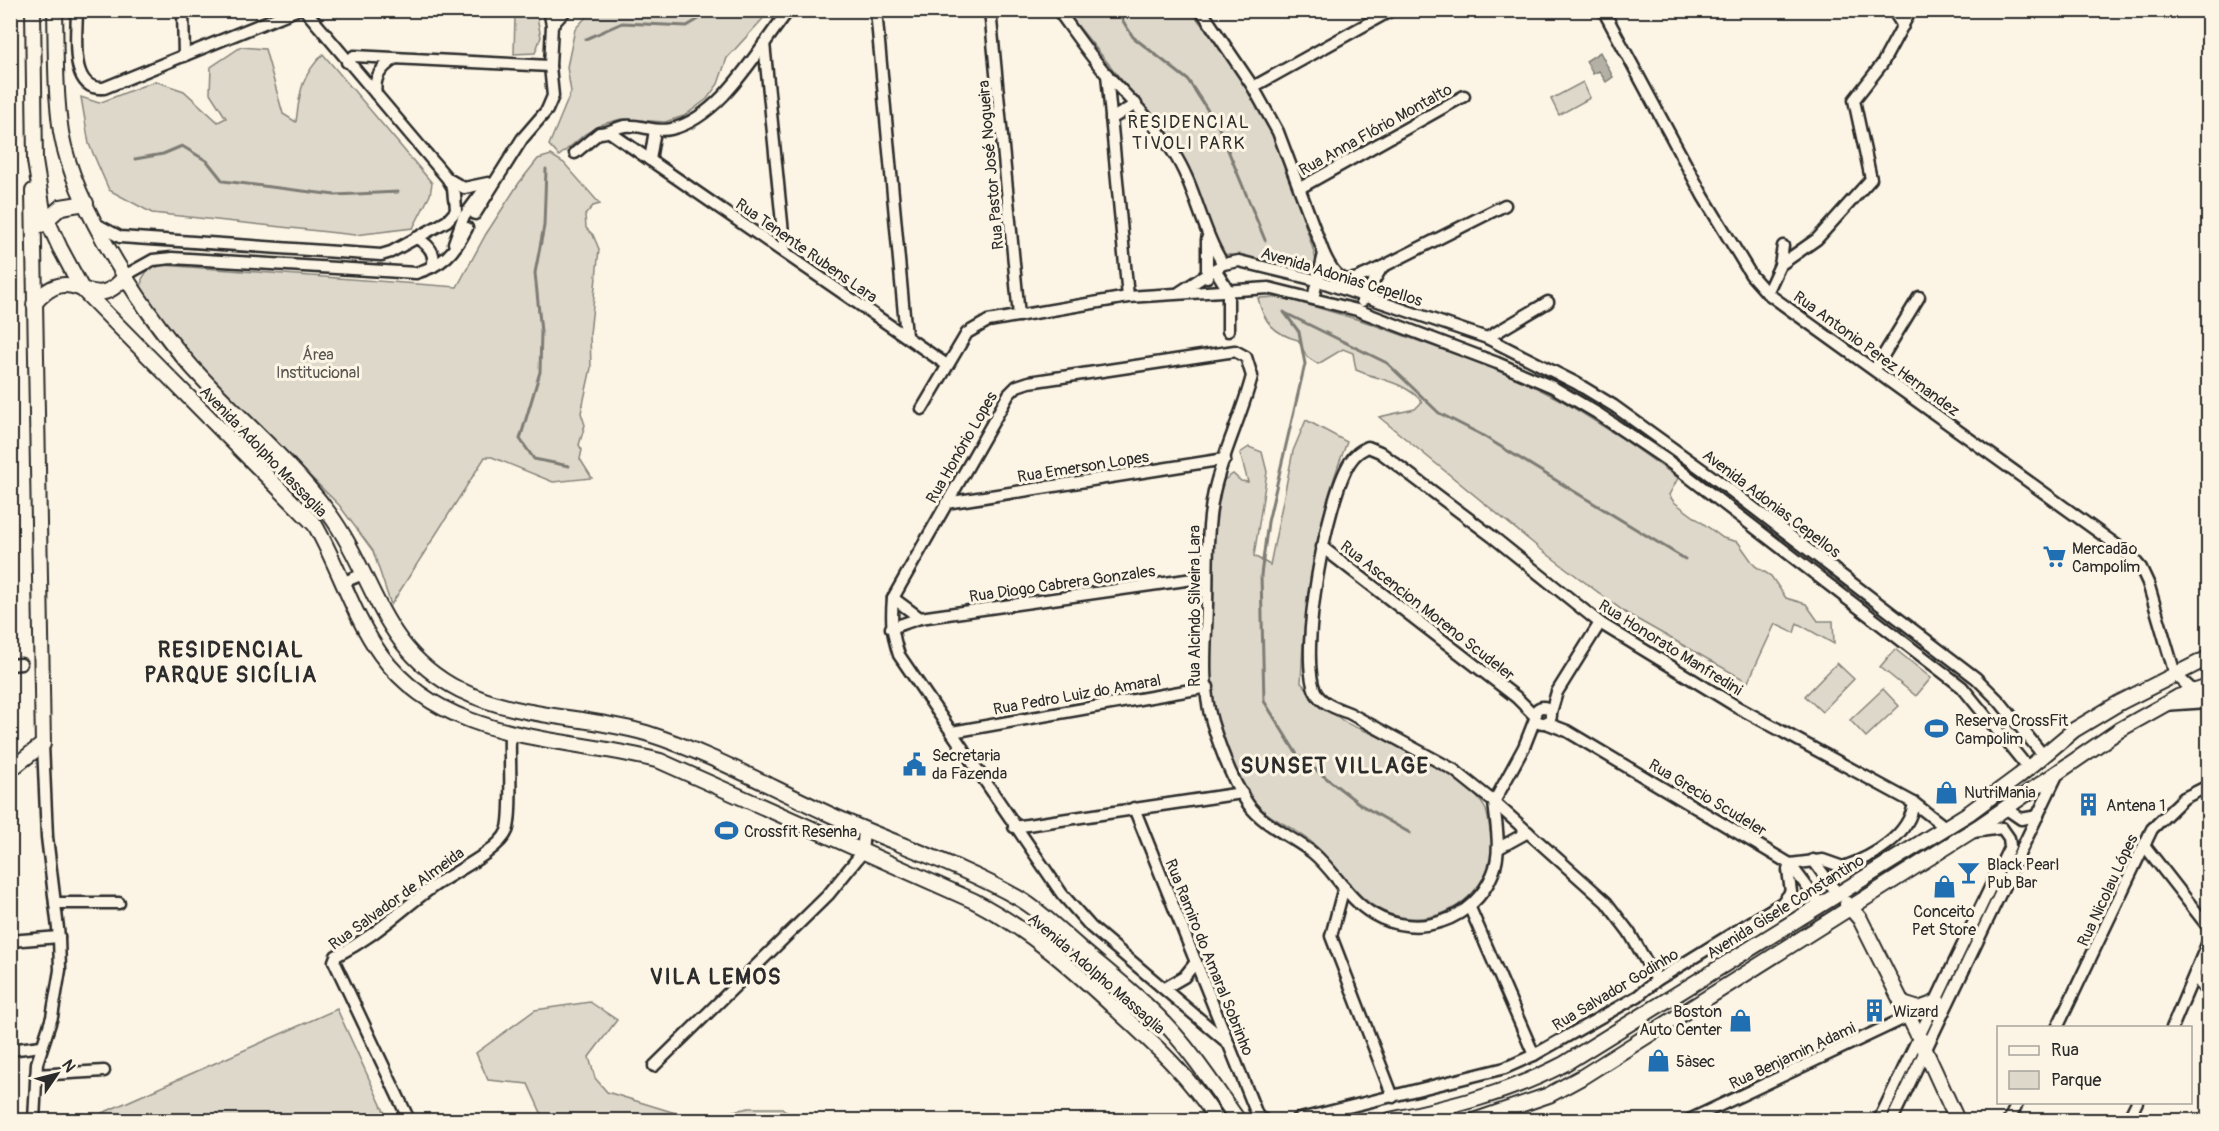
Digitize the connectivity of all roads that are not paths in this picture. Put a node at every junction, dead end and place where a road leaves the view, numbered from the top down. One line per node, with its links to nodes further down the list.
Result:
1 (33, 10): 35 (main road, Avenida Adolpho Massaglia)
2 (55, 10): 40 (main road, Avenida Adolpho Massaglia)
3 (77, 10): 21 (street)
4 (183, 10): 21 (street)
5 (296, 10): 21 (street)
6 (304, 10): 23 (street)
7 (549, 10): 18 (street)
8 (566, 10): 18 (street)
9 (789, 10): 20 (street)
10 (876, 10): 74 (street)
11 (990, 10): 72 (street, Rua Pastor José Nogueira)
12 (1058, 10): 25 (street)
13 (1201, 10): 26 (street)
14 (1392, 10): 26 (street)
15 (1603, 10): 63 (street, Rua Antonio Perez Hernandez)
16 (1893, 10): 19 (street)
17 (1911, 10): 19 (street)
18 (552, 25): 24 (street)
19 (1903, 26): 55 (street)
20 (764, 43): 31 (street); 52 (street)
21 (184, 56)
22 (393, 60): 23 (street); 24 (street); 27 (street)
23 (348, 62): 27 (street)
24 (550, 66): 36 (street)
25 (1107, 74): 29 (street); 30 (street)
26 (1253, 87): 38 (street)
27 (377, 94): 39 (street)
28 (1464, 96): 38 (street, Rua Anna Flório Montalto)
29 (1136, 104): 30 (street); 49 (street)
30 (1111, 119): 66 (street)
31 (655, 130): 32 (street); 34 (street)
32 (611, 133): 33 (street); 34 (street, Rua Tenente Rubens Lara)
33 (575, 153)
34 (650, 160): 52 (street, Rua Tenente Rubens Lara)
35 (34, 161): 44 (main road, Avenida Adolpho Massaglia); 50 (main road)
36 (508, 162): 37 (street); 42 (street)
37 (488, 183): 39 (street); 54 (street)
38 (1300, 188): 53 (street)
39 (452, 191): 46 (street)
40 (86, 203): 44 (main road); 45 (main road, Avenida Adolpho Massaglia)
41 (1505, 205): 57 (street)
42 (478, 209)
43 (445, 217): 46 (street)
44 (46, 219): 50 (main road); 61 (main road, Avenida Adolpho Massaglia)
45 (96, 224): 48 (street); 59 (main road, Avenida Adolpho Massaglia)
46 (436, 226): 48 (street)
47 (467, 228): 54 (street)
48 (416, 238): 56 (street)
49 (1207, 238): 58 (street); 58 (street)
50 (33, 246): 70 (main road)
51 (1783, 246): 55 (street)
52 (784, 253): 74 (street, Rua Tenente Rubens Lara)
53 (1324, 254): 57 (street); 60 (street)
54 (451, 255): 56 (street)
55 (1780, 265): 63 (street)
56 (432, 267): 59 (street)
57 (1382, 267): 65 (street)
58 (1215, 270): 60 (street, Avenida Adonias Cepellos); 62 (street); 64 (street)
59 (126, 275): 61 (main road); 83 (main road, Avenida Adolpho Massaglia)
60 (1316, 280): 65 (street, Avenida Adonias Cepellos); 68 (street)
61 (82, 289): 70 (main road); 85 (main road, Avenida Adolpho Massaglia)
62 (1227, 290): 64 (street, Avenida Adonias Cepellos); 68 (street, Avenida Adonias Cepellos); 73 (street)
63 (1767, 293): 78 (street, Rua Antonio Perez Hernandez)
64 (1177, 294): 66 (street, Avenida Adonias Cepellos)
65 (1365, 296): 71 (street); 75 (street, Avenida Adonias Cepellos)
66 (1128, 297): 72 (street, Avenida Adonias Cepellos)
67 (1919, 297): 78 (street)
68 (1313, 298): 71 (street, Avenida Adonias Cepellos)
69 (1548, 302): 75 (street)
70 (34, 304): 105 (main road)
71 (1357, 310): 97 (street, Avenida Adonias Cepellos)
72 (1019, 316): 77 (street, Avenida Adonias Cepellos)
73 (1228, 331)
74 (906, 336): 77 (street, Rua Tenente Rubens Lara)
75 (1487, 338): 95 (street, Avenida Adonias Cepellos)
76 (1235, 351): 80 (street, Rua Alcindo Silveira Lara); 81 (street, Rua Honório Lopes)
77 (947, 365): 79 (street, Avenida Adonias Cepellos)
78 (1875, 369): 91 (street, Rua Antonio Perez Hernandez)
79 (922, 409)
80 (1225, 459): 81 (street, Rua Emerson Lopes); 84 (street, Rua Alcindo Silveira Lara)
81 (946, 502): 86 (street, Rua Honório Lopes)
82 (1322, 547): 88 (street, Rua Honorato Manfredini); 100 (street, Rua Ascencion Moreno Scudeler); 113 (street)
83 (363, 574): 85 (street); 99 (main road, Avenida Adolpho Massaglia)
84 (1208, 577): 87 (street, Rua Diogo Cabrera Gonzales); 92 (street, Rua Alcindo Silveira Lara)
85 (344, 582): 102 (main road, Avenida Adolpho Massaglia)
86 (893, 598): 87 (street); 89 (street, Rua Honório Lopes)
87 (920, 618): 89 (street, Rua Diogo Cabrera Gonzales)
88 (1600, 622): 100 (street); 114 (street, Rua Honorato Manfredini)
89 (891, 628): 101 (street)
90 (2208, 658): 91 (main road, Avenida Gisele Constantino)
91 (2175, 674): 94 (street); 107 (main road, Avenida Gisele Constantino)
92 (1208, 687): 101 (street, Rua Pedro Luiz do Amaral); 112 (street, Rua Alcindo Silveira Lara)
93 (2208, 687): 94 (main road)
94 (2193, 691): 96 (street); 98 (main road)
95 (1991, 693): 97 (street); 103 (street, Avenida Adonias Cepellos)
96 (2207, 702): 98 (street)
97 (1977, 704): 106 (street, Avenida Adonias Cepellos)
98 (2163, 705): 110 (main road)
99 (537, 714): 104 (main road); 120 (main road, Avenida Adolpho Massaglia)
100 (1543, 716): 113 (street); 127 (street, Rua Grecio Scudeler)
101 (952, 732): 118 (street)
102 (510, 734): 104 (main road, Avenida Adolpho Massaglia); 161 (street, Rua Salvador de Almeida)
103 (2026, 734): 106 (street); 107 (street, Avenida Adonias Cepellos)
104 (534, 739): 125 (main road, Avenida Adolpho Massaglia)
105 (44, 744): 109 (main road); 130 (street)
106 (2011, 746): 108 (street, Avenida Adonias Cepellos)
107 (2043, 754): 108 (main road, Avenida Gisele Constantino)
108 (2028, 768): 116 (main road); 119 (main road, Avenida Gisele Constantino)
109 (10, 770)
110 (2057, 775): 116 (main road); 117 (street)
111 (2208, 786): 123 (street, Rua Nicolau Lópes)
112 (1242, 793): 115 (street); 128 (street, Rua Alcindo Silveira Lara)
113 (1494, 802): 121 (street); 124 (street, Rua Alcindo Silveira Lara)
114 (1914, 803): 119 (street, Rua Honorato Manfredini); 126 (street)
115 (1134, 808): 118 (street); 139 (street, Rua Ramiro do Amaral Sobrinho)
116 (2005, 808): 117 (street); 122 (main road)
117 (2038, 816): 149 (street)
118 (1014, 827): 142 (street)
119 (1945, 827): 129 (main road, Avenida Gisele Constantino)
120 (864, 830): 125 (street); 163 (main road, Avenida Adolpho Massaglia)
121 (1528, 832): 124 (street); 141 (street)
122 (1969, 833): 134 (main road); 144 (street)
123 (2144, 845): 135 (street); 146 (street, Rua Nicolau Lópes)
124 (1499, 848): 133 (street, Rua Alcindo Silveira Lara)
125 (862, 853): 153 (street); 162 (main road, Avenida Adolpho Massaglia)
126 (1813, 861): 127 (street); 129 (street)
127 (1790, 864): 132 (street, Rua Grecio Scudeler); 141 (street, Rua Salvador Godinho)
128 (1344, 886): 133 (street, Rua Alcindo Silveira Lara); 156 (street)
129 (1837, 893): 132 (main road, Avenida Gisele Constantino); 134 (main road)
130 (55, 903): 131 (street); 136 (street)
131 (119, 903)
132 (1820, 904): 165 (main road, Avenida Gisele Constantino)
133 (1470, 908): 152 (street)
134 (1851, 909): 145 (main road); 166 (main road)
135 (2208, 927)
136 (59, 936): 137 (street); 150 (street)
137 (10, 941)
138 (2208, 942): 140 (street)
139 (1196, 962): 142 (street); 148 (street, Rua Ramiro do Amaral Sobrinho)
140 (2195, 977): 143 (street); 147 (street)
141 (1657, 980): 152 (street, Rua Salvador Godinho)
142 (1165, 988): 148 (street)
143 (2208, 993)
144 (1938, 1002): 145 (main road); 149 (street)
145 (1906, 1010): 149 (main road); 167 (street, Rua Benjamin Adami)
146 (2058, 1026)
147 (2173, 1026)
148 (1229, 1044): 159 (street, Rua Ramiro do Amaral Sobrinho)
149 (1922, 1044): 168 (street); 169 (street); 170 (main road)
150 (41, 1046): 151 (street); 155 (street)
151 (10, 1050)
152 (1534, 1055): 156 (street, Rua Salvador Godinho)
153 (654, 1066)
154 (104, 1071): 155 (street)
155 (36, 1075): 160 (street)
156 (1393, 1097): 164 (street, Rua Salvador Godinho)
157 (2017, 1104): 171 (street)
158 (2136, 1104): 172 (street)
159 (1261, 1119)
160 (34, 1120)
161 (409, 1120)
162 (1218, 1120)
163 (1238, 1120)
164 (1296, 1120)
165 (1390, 1120)
166 (1476, 1120)
167 (1689, 1120)
168 (1880, 1120)
169 (1892, 1120)
170 (1957, 1120)
171 (2009, 1120)
172 (2128, 1120)

